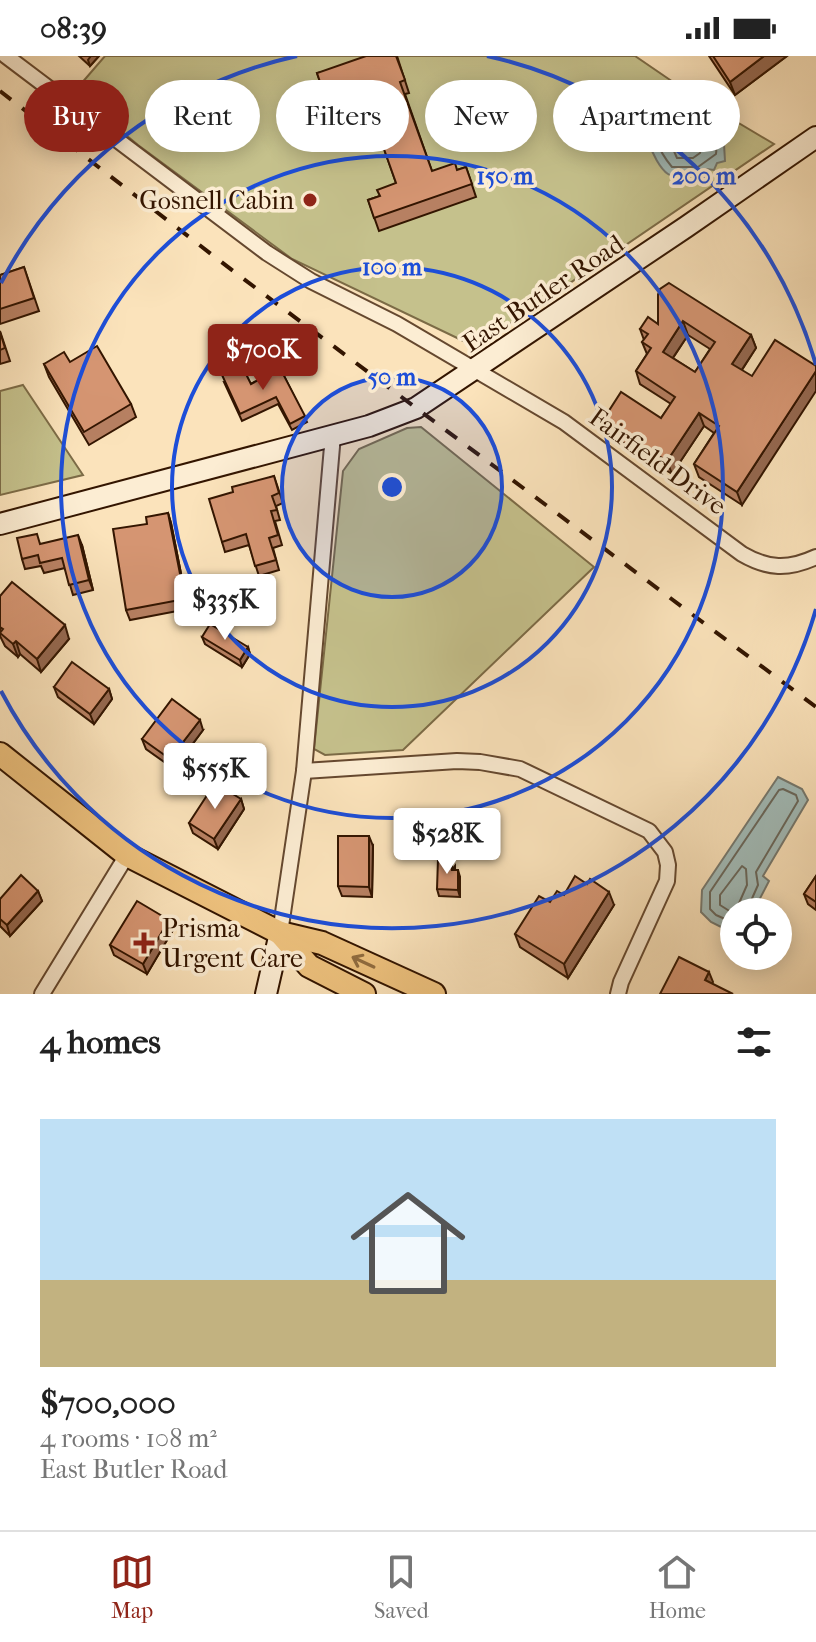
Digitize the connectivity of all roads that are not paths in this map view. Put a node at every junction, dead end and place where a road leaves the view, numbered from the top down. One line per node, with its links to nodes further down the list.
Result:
1 (6, 56): 3 (street, Fairfield Drive)
2 (816, 137): 3 (main road, East Butler Road)
3 (475, 370): 4 (main road, East Butler Road); 6 (street, Fairfield Drive)
4 (333, 435): 5 (main road, East Butler Road); 8 (street)
5 (0, 524)
6 (816, 557)
7 (0, 754): 9 (main road)
8 (304, 771): 10 (street); 15 (street)
9 (127, 855): 10 (main road); 11 (street)
10 (280, 933): 12 (main road); 13 (main road); 14 (main road, one-way to 10)
11 (42, 994)
12 (266, 994)
13 (364, 994)
14 (434, 994)
15 (618, 994)

